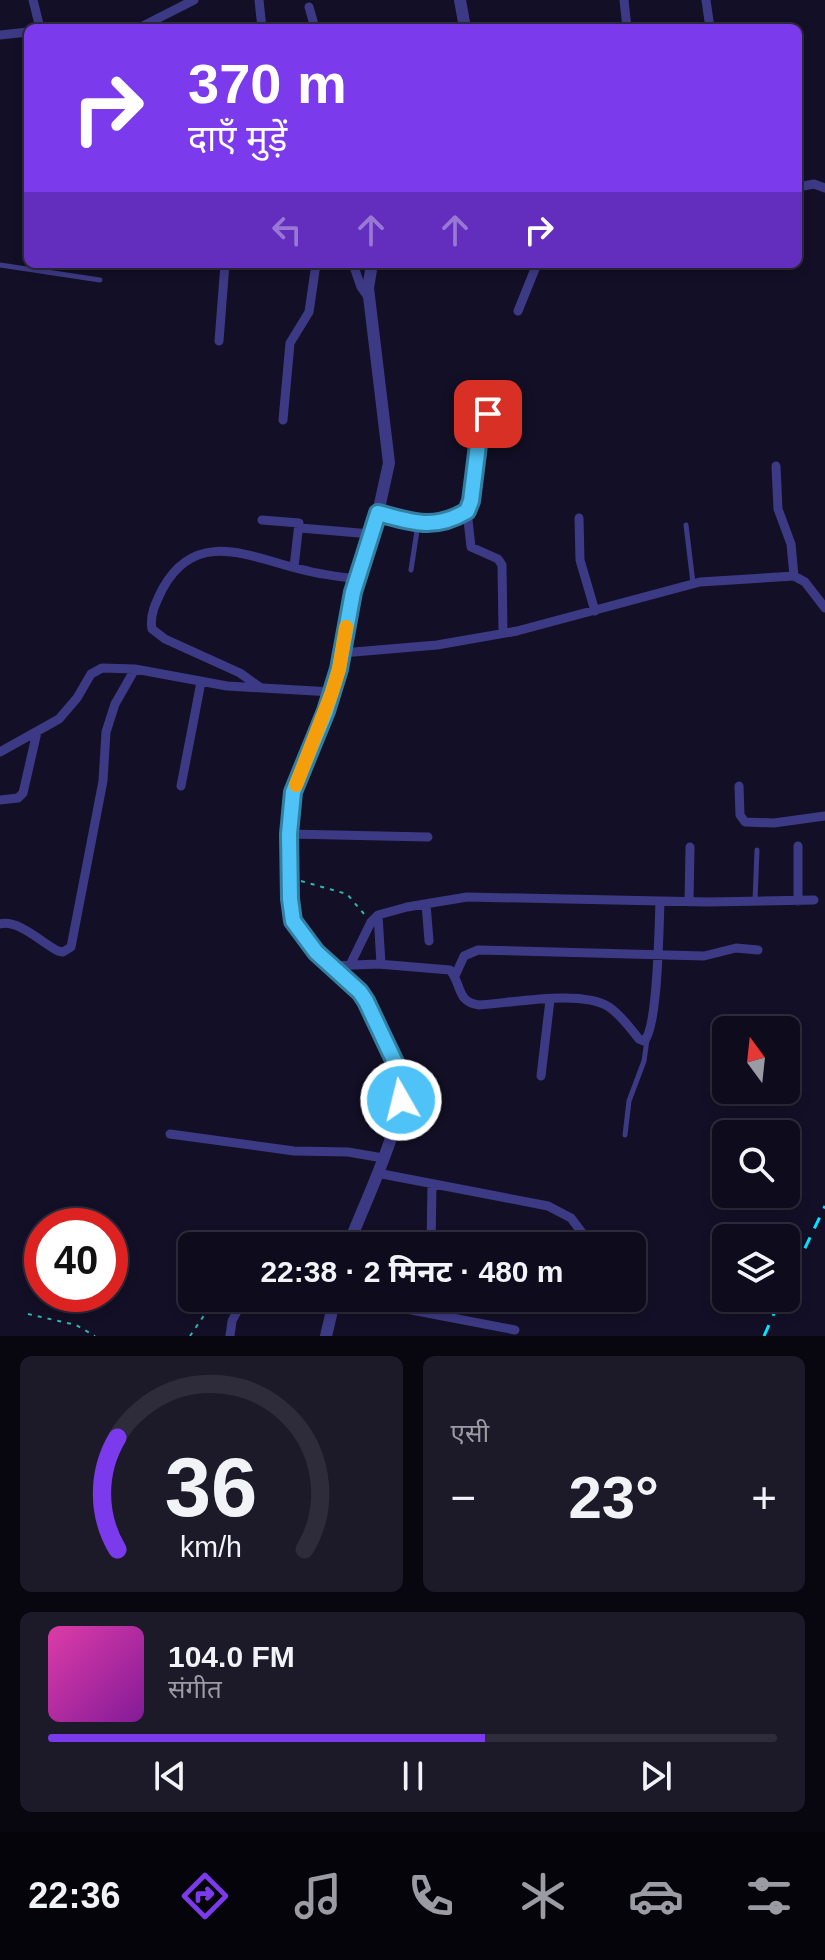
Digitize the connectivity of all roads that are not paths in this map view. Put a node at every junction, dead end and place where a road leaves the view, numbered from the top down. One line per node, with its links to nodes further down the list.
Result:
1 (33, 0): 8 (street)
2 (194, 0): 9 (street)
3 (259, 0): 10 (street)
4 (460, 0): 12 (street)
5 (624, 0): 13 (street)
6 (706, 0): 14 (street)
7 (309, 7): 11 (street)
8 (39, 24)
9 (147, 24)
10 (262, 24)
11 (314, 24)
12 (464, 24)
13 (627, 24)
14 (709, 24)
15 (24, 32): 16 (street)
16 (0, 35)
17 (802, 186): 18 (street)
18 (825, 188)
19 (0, 265): 20 (lane)
20 (24, 267)
21 (34, 268): 27 (lane)
22 (225, 268): 30 (street)
23 (315, 268): 32 (street)
24 (354, 268): 28 (street)
25 (371, 268): 28 (street)
26 (535, 268): 29 (street)
27 (100, 280)
28 (369, 299): 35 (street)
29 (518, 311)
30 (219, 341)
31 (515, 416): 34 (street)
32 (283, 420)
33 (776, 466): 44 (street)
34 (467, 511): 38 (street); 49 (street)
35 (378, 513): 38 (street); 41 (street)
36 (579, 518): 48 (street)
37 (262, 520): 40 (street)
38 (418, 524): 43 (lane)
39 (686, 525): 46 (lane)
40 (300, 528): 41 (street); 42 (street)
41 (371, 534): 45 (street)
42 (294, 567): 45 (street); 53 (street)
43 (411, 570)
44 (794, 576): 46 (street); 47 (street)
45 (357, 579): 50 (street)
46 (693, 583): 48 (street)
47 (822, 602)
48 (595, 611): 49 (street)
49 (503, 633): 50 (street)
50 (342, 653): 54 (street)
51 (135, 669): 52 (street); 55 (street); 73 (street)
52 (201, 682): 53 (street); 57 (street)
53 (261, 688): 54 (street)
54 (332, 692): 61 (street)
55 (37, 732): 56 (street); 59 (street)
56 (0, 752)
57 (181, 786)
58 (739, 786): 60 (street)
59 (0, 800)
60 (825, 816)
61 (289, 834): 62 (street); 79 (street)
62 (428, 837)
63 (798, 846): 68 (street)
64 (690, 847): 69 (street)
65 (757, 850): 70 (lane)
66 (814, 900): 68 (street)
67 (660, 901): 69 (street); 71 (street); 76 (street)
68 (798, 901): 70 (street)
69 (689, 902): 70 (street)
70 (755, 902)
71 (426, 904): 72 (street); 74 (street)
72 (375, 919): 77 (street); 78 (street)
73 (0, 924)
74 (429, 941)
75 (758, 950): 76 (street)
76 (657, 954): 80 (street); 82 (street)
77 (381, 964): 78 (street); 80 (street)
78 (350, 965): 79 (street)
79 (331, 966): 86 (street)
80 (455, 976): 81 (street)
81 (550, 1000): 82 (street); 83 (street)
82 (647, 1039): 85 (lane)
83 (541, 1076)
84 (170, 1134): 86 (street)
85 (625, 1135)
86 (383, 1158): 87 (street)
87 (377, 1173): 88 (street); 89 (street)
88 (432, 1185): 90 (street); 91 (street)
89 (354, 1232)
90 (431, 1232)
91 (582, 1232)
92 (237, 1312): 96 (street)
93 (331, 1312): 97 (street)
94 (422, 1312): 95 (street)
95 (515, 1330)
96 (230, 1336)
97 (326, 1336)

